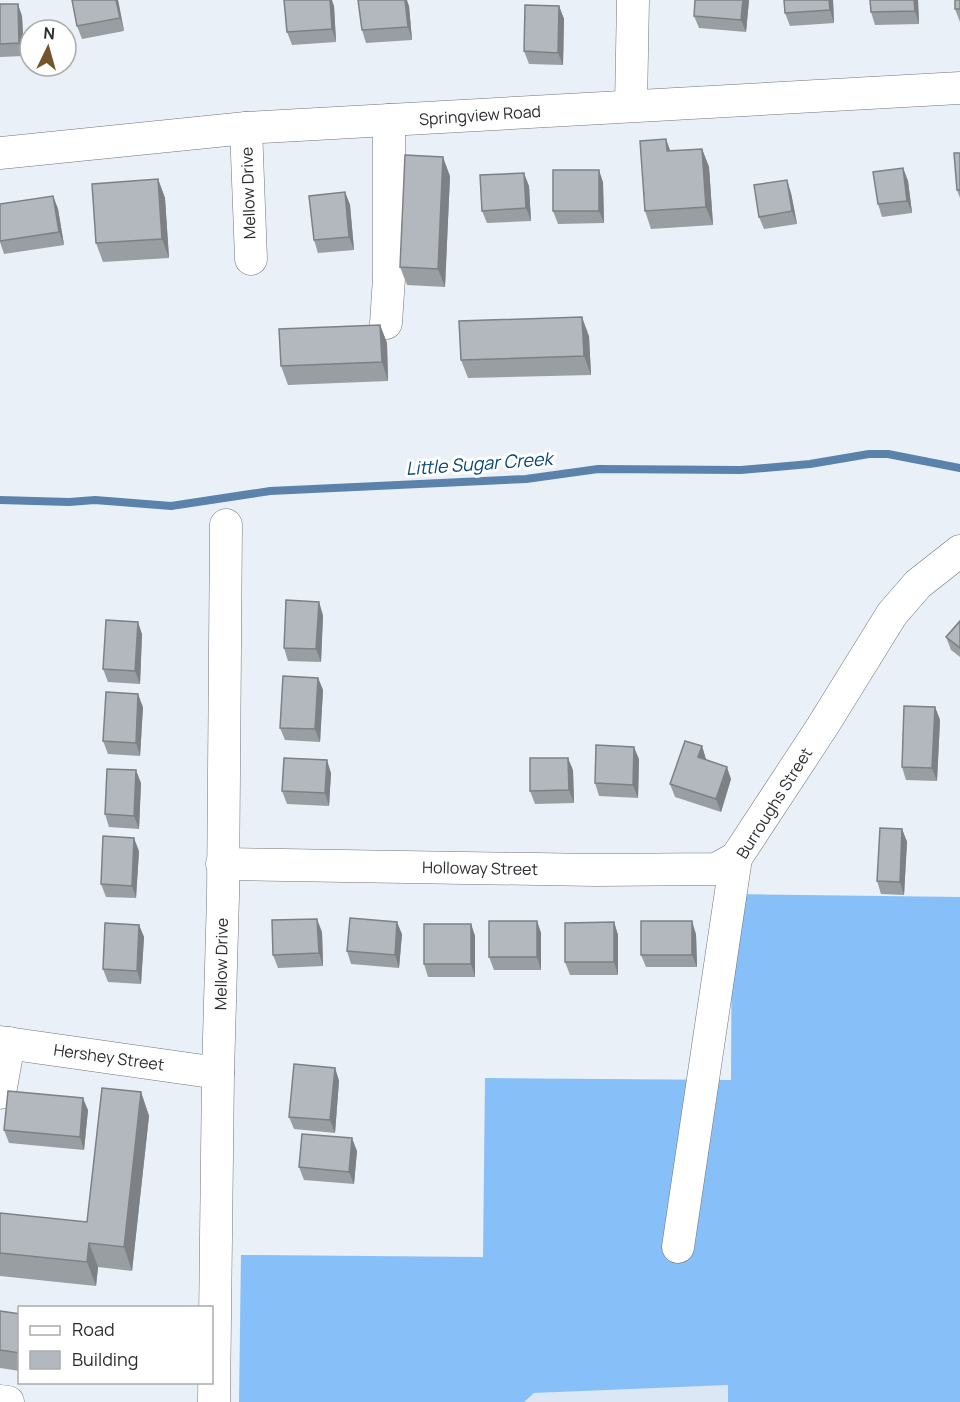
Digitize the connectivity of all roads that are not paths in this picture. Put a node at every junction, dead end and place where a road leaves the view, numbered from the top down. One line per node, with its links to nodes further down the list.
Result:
1 (633, 0): 3 (street)
2 (960, 88): 3 (street, Springview Road)
3 (631, 105): 4 (street, Springview Road)
4 (389, 120): 5 (street, Springview Road); 8 (street)
5 (246, 128): 6 (street, Springview Road); 7 (street, Mellow Drive)
6 (0, 153)
7 (250, 259)
8 (386, 323)
9 (226, 525): 12 (street, Mellow Drive)
10 (960, 551): 11 (street, Burroughs Street)
11 (736, 858): 12 (street, Holloway Street); 16 (street, Burroughs Street)
12 (222, 864): 14 (street, Mellow Drive)
13 (4, 1042): 14 (street, Hershey Street); 15 (street)
14 (218, 1073): 19 (street, Mellow Drive)
15 (0, 1093)
16 (678, 1247)
17 (0, 1401): 18 (street)
18 (8, 1402)
19 (214, 1402)

